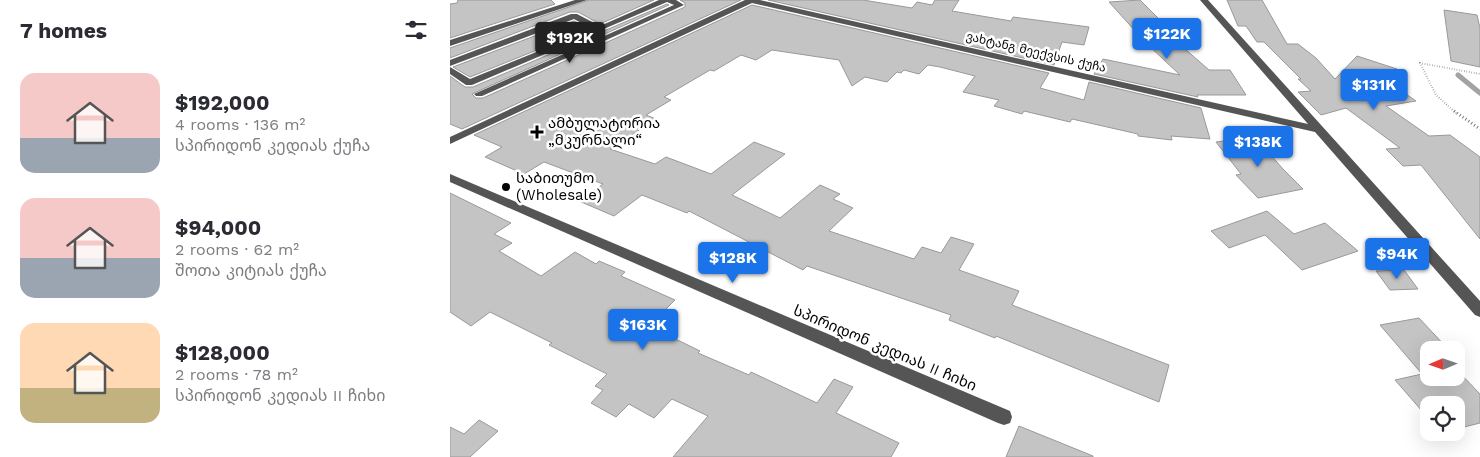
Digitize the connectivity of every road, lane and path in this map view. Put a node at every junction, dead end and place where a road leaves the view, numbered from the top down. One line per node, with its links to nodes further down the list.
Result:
1 (583, 0): 7 (street)
2 (665, 0): 6 (street)
3 (670, 0): 11 (street)
4 (750, 0): 12 (street, ვახტანგ მეექვსის ქუჩა); 14 (street)
5 (1204, 0): 12 (street)
6 (600, 29): 8 (street); 9 (street)
7 (450, 43)
8 (450, 63)
9 (450, 70)
10 (1480, 74): 13 (path)
11 (479, 94)
12 (1316, 129): 16 (street)
13 (1480, 130)
14 (450, 141)
15 (450, 178): 17 (street, სპირიდონ კედიას II ჩიხი)
16 (1480, 311)
17 (1004, 417)

